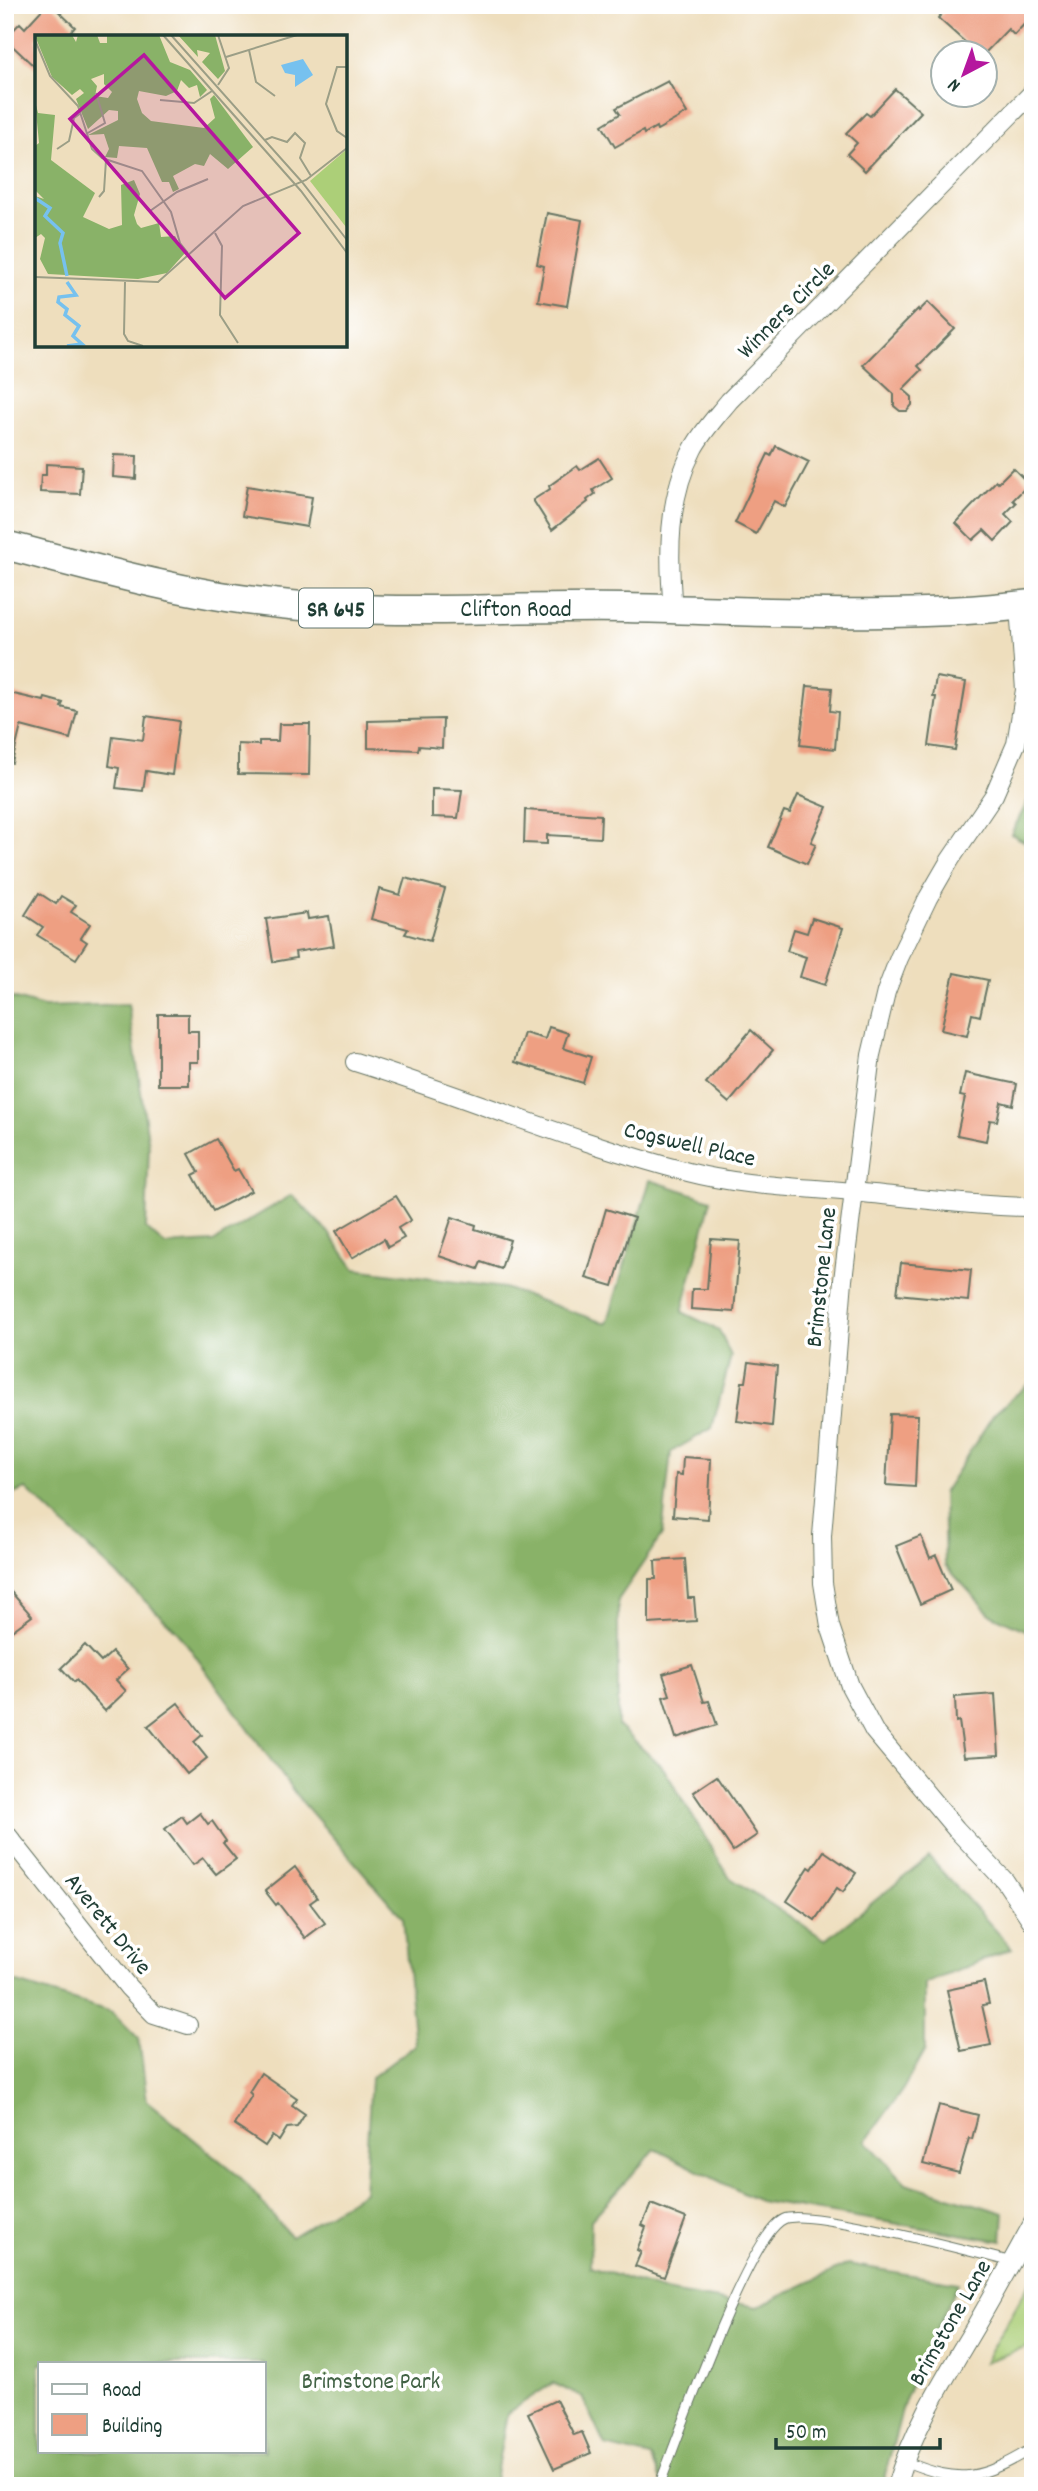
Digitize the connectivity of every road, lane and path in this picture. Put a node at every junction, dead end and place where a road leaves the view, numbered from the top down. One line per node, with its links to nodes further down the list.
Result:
1 (1033, 92): 4 (street, Winners Circle)
2 (5, 545): 4 (main road, Clifton Road / SR 645)
3 (1026, 605): 4 (main road, Clifton Road / SR 645); 6 (street, Brimstone Lane)
4 (673, 610)
5 (355, 1062): 6 (street, Cogswell Place)
6 (853, 1192): 7 (street, Cogswell Place); 9 (street, Brimstone Lane)
7 (1027, 1207)
8 (5, 1832): 10 (street, Averett Drive)
9 (1031, 1914)
10 (188, 2025)
11 (1033, 2223): 12 (street, Brimstone Lane)
12 (1012, 2262): 14 (street, Brimstone Lane); 15 (lane)
13 (1033, 2448): 14 (lane)
14 (903, 2461): 16 (street, Brimstone Lane)
15 (659, 2486)
16 (896, 2486)

